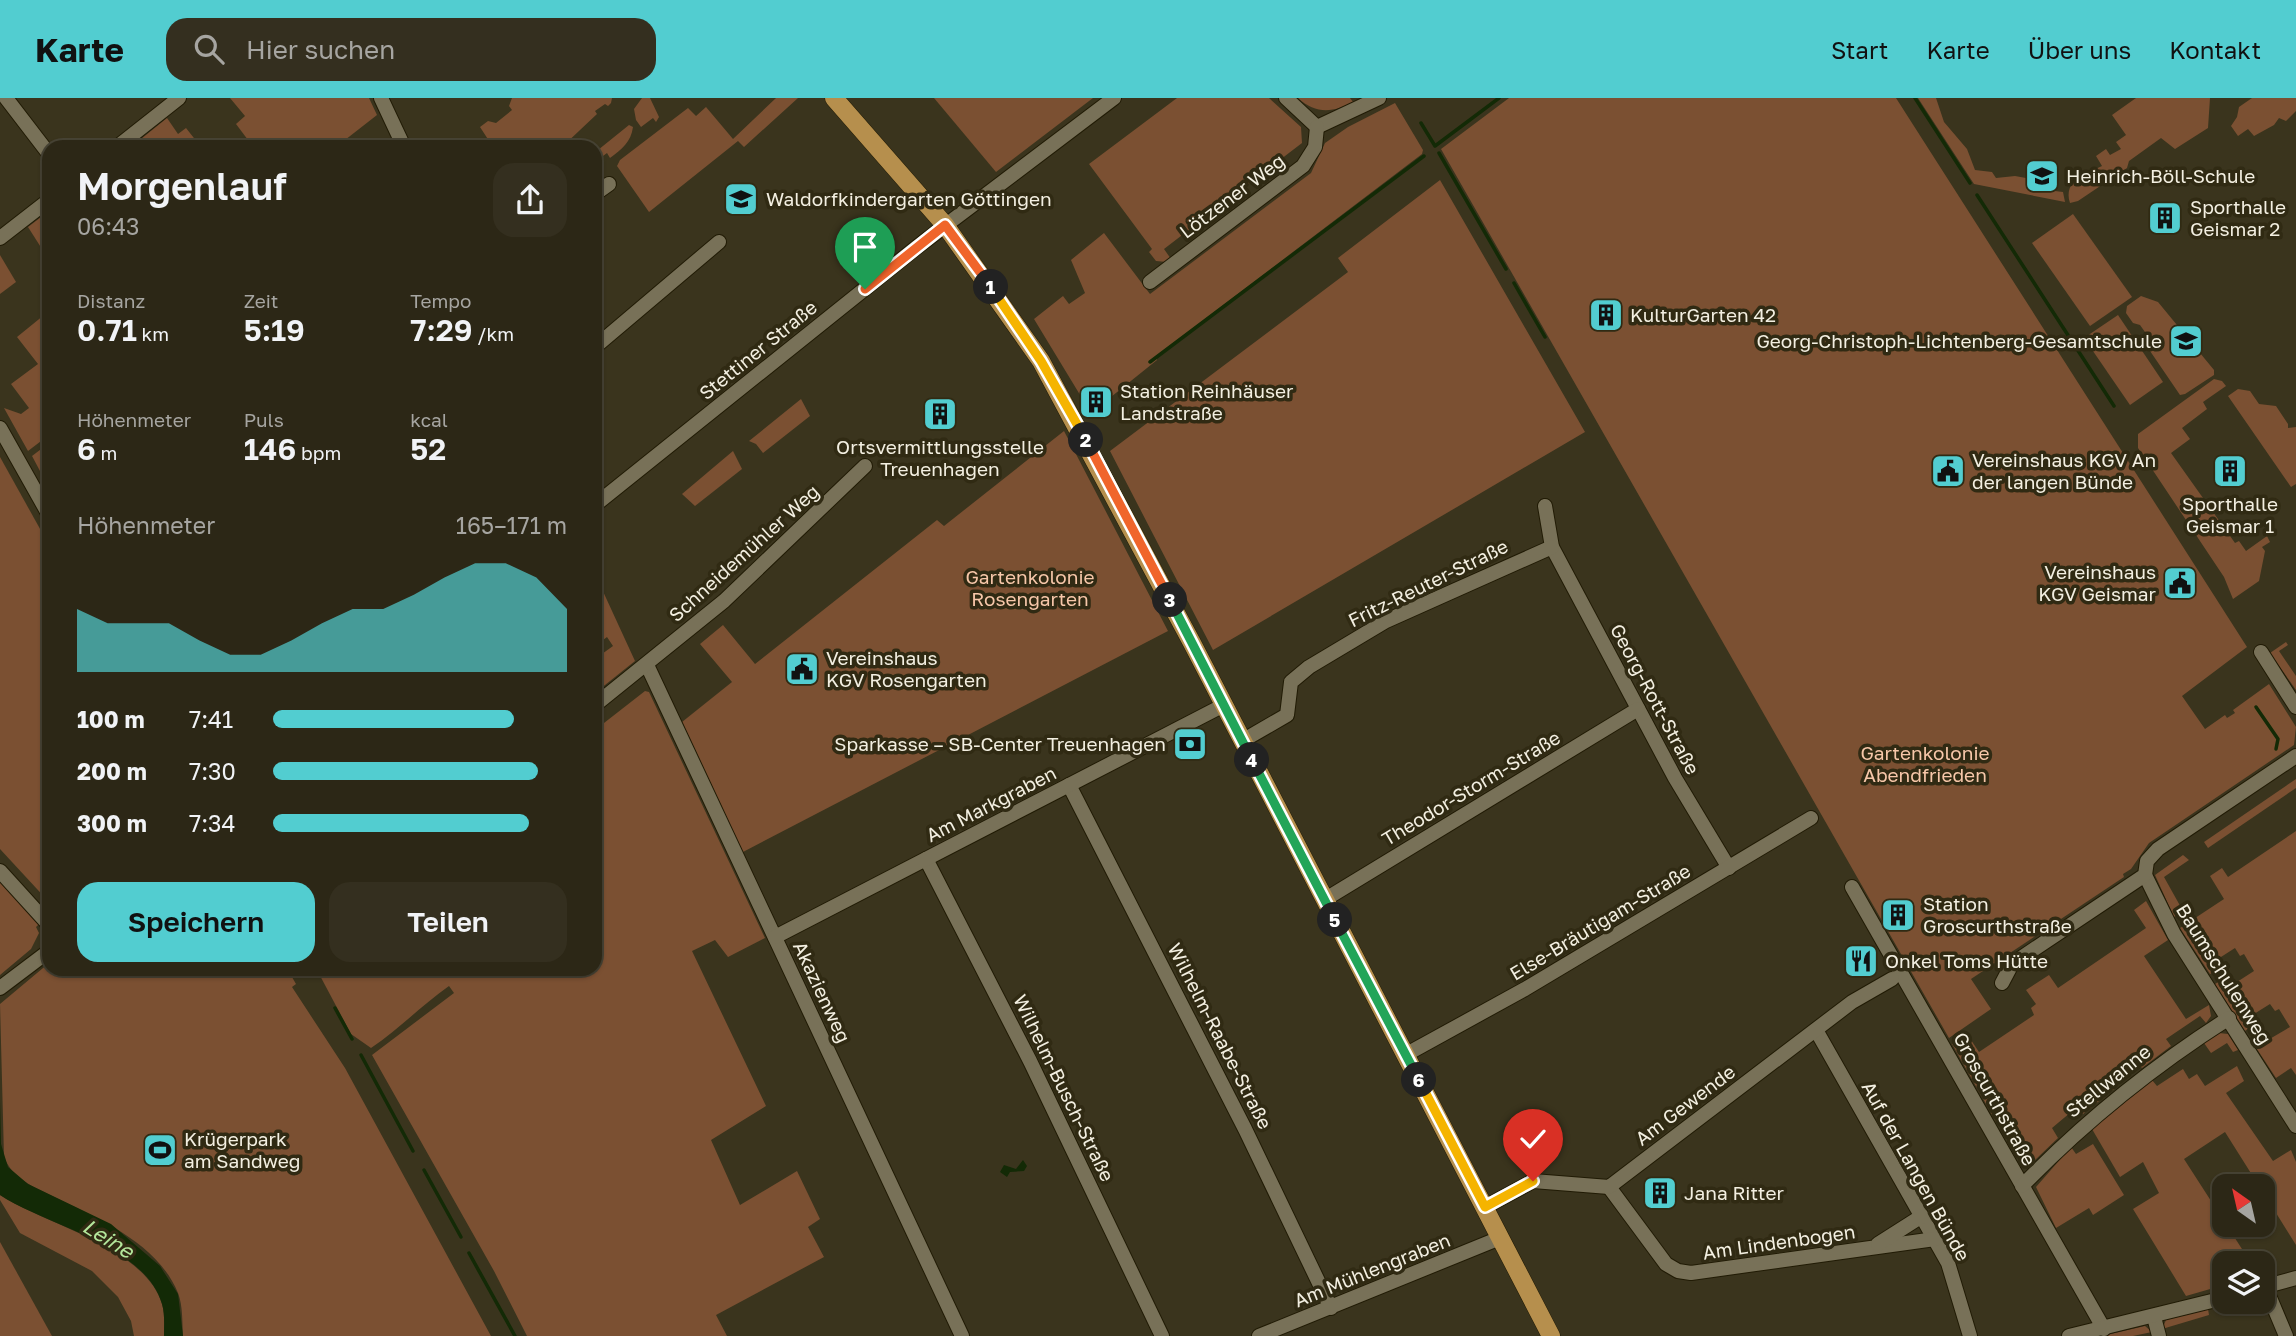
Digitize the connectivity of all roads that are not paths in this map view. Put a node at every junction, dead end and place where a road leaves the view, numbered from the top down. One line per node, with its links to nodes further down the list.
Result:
1 (6, 98): 11 (street)
2 (179, 98): 9 (street)
3 (381, 98): 10 (street)
4 (834, 98): 15 (main road)
5 (1114, 98): 15 (street, Stettiner Straße)
6 (1286, 98): 8 (street)
7 (1379, 98): 8 (street)
8 (1317, 127): 18 (street, Lötzener Weg)
9 (126, 140)
10 (401, 140)
11 (42, 145)
12 (609, 184): 13 (street)
13 (602, 189)
14 (42, 205): 16 (street)
15 (945, 225): 22 (street, Stettiner Straße); 29 (main road)
16 (0, 238)
17 (719, 242): 19 (street)
18 (1150, 282)
19 (602, 341)
20 (0, 428): 23 (street)
21 (865, 466): 27 (street, Schneidemühler Weg)
22 (602, 499)
23 (42, 503)
24 (1545, 506): 25 (street)
25 (1552, 547): 31 (street, Georg-Rott-Straße); 32 (street, Fritz-Reuter-Straße)
26 (2261, 652): 30 (street)
27 (647, 665): 28 (street, Schneidemühler Weg); 43 (street, Akazienweg)
28 (602, 700)
29 (1224, 705): 32 (main road); 34 (street, Am Markgraben)
30 (2296, 707)
31 (1638, 709): 37 (street, Georg-Rott-Straße); 41 (street, Theodor-Storm-Straße)
32 (1242, 741): 41 (main road)
33 (2296, 756): 39 (street)
34 (1069, 785): 36 (street, Am Markgraben); 62 (street, Wilhelm-Raabe-Straße)
35 (1811, 818): 37 (street, Else-Bräutigam-Straße)
36 (926, 859): 43 (street, Am Markgraben); 68 (street, Wilhelm-Busch-Straße)
37 (1729, 867): 50 (street, Else-Bräutigam-Straße)
38 (0, 872): 42 (street)
39 (2145, 875): 46 (street); 48 (street, Baumschulenweg)
40 (1852, 887): 52 (street, Groscurthstraße)
41 (1324, 900): 50 (main road)
42 (42, 917)
43 (775, 937): 67 (street, Akazienweg)
44 (42, 956): 47 (street)
45 (1892, 979): 49 (street, Am Gewende)
46 (2002, 983)
47 (0, 988)
48 (2228, 1018): 51 (street, Baumschulenweg); 52 (street, Stellwanne)
49 (1816, 1030): 53 (street, Am Gewende); 55 (street, Auf der Langen Bünde)
50 (1405, 1055): 54 (main road)
51 (2296, 1126)
52 (2022, 1186): 65 (street, Groscurthstraße)
53 (1609, 1187): 54 (street); 58 (street, Am Lindenbogen)
54 (1485, 1207): 56 (main road)
55 (1922, 1216): 57 (street, Auf der Langen Bünde); 58 (street, Am Lindenbogen)
56 (1500, 1238): 62 (street, Am Mühlengraben); 70 (main road)
57 (1935, 1239): 58 (street, Am Lindenbogen); 71 (street, Auf der Langen Bünde)
58 (1871, 1248)
59 (2296, 1278): 60 (street)
60 (2275, 1284)
61 (2212, 1301): 64 (street)
62 (1331, 1308): 69 (street, Am Mühlengraben)
63 (2275, 1312): 73 (street)
64 (2154, 1317): 65 (street); 72 (street)
65 (2104, 1329): 66 (street)
66 (2077, 1335)
67 (962, 1336)
68 (1162, 1336)
69 (1259, 1336)
70 (1551, 1336)
71 (1970, 1336)
72 (2159, 1336)
73 (2286, 1336)

